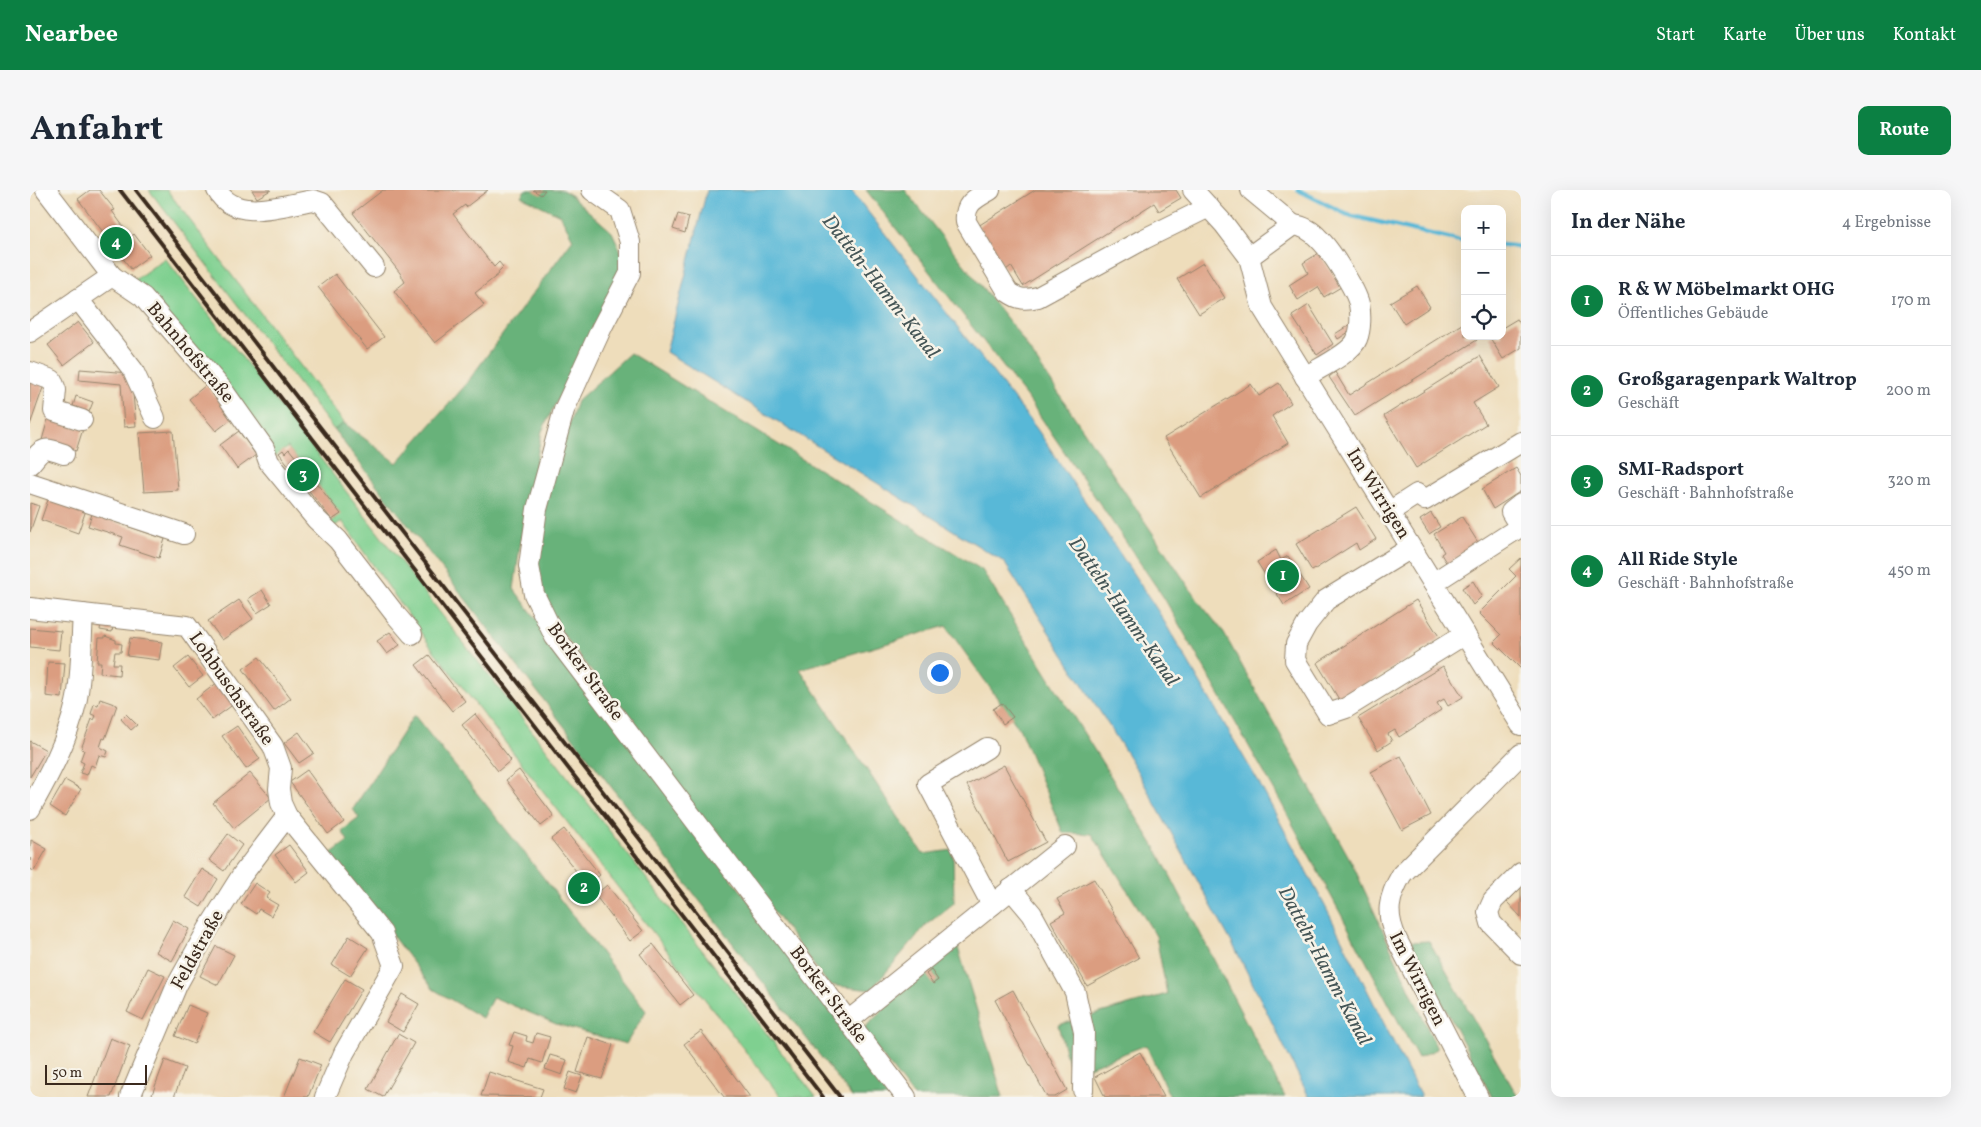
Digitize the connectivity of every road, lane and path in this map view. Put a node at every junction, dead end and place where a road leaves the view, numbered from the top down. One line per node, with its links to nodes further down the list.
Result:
1 (46, 190): 11 (street, Bahnhofstraße)
2 (217, 190): 10 (street)
3 (592, 190): 41 (street, Borker Straße)
4 (990, 190): 7 (street)
5 (1192, 190): 7 (street)
6 (1251, 190): 8 (street)
7 (1208, 207): 9 (street)
8 (1293, 225): 9 (street); 15 (street)
9 (1249, 257): 15 (street, Im Wirrigen)
10 (374, 267)
11 (112, 276): 12 (street); 29 (street, Bahnhofstraße)
12 (78, 299): 13 (street); 16 (street)
13 (30, 332)
14 (30, 372): 17 (street)
15 (1305, 377): 23 (street, Im Wirrigen)
16 (155, 418)
17 (82, 420)
18 (1521, 442): 23 (street)
19 (64, 454): 20 (street)
20 (30, 464)
21 (30, 482): 24 (street)
22 (1521, 504): 26 (street)
23 (1389, 512): 25 (street, Im Wirrigen)
24 (184, 534)
25 (1411, 548): 26 (street, Im Wirrigen); 30 (street)
26 (1433, 583): 30 (street, Im Wirrigen)
27 (30, 608): 28 (street, Lohbuschstraße)
28 (83, 614): 34 (street); 35 (street, Lohbuschstraße)
29 (412, 634)
30 (1465, 634): 31 (street, Im Wirrigen)
31 (1521, 725)
32 (987, 748): 39 (street)
33 (1521, 754): 46 (street, Im Wirrigen)
34 (30, 809)
35 (288, 816): 43 (street, Feldstraße); 44 (street, Lohbuschstraße)
36 (1065, 846): 38 (street)
37 (1521, 873): 40 (street)
38 (1011, 890): 39 (street); 42 (street)
39 (992, 905): 41 (street)
40 (1521, 954)
41 (848, 1021): 45 (street, Borker Straße)
42 (1080, 1092)
43 (130, 1097)
44 (325, 1097)
45 (906, 1097)
46 (1478, 1097)

